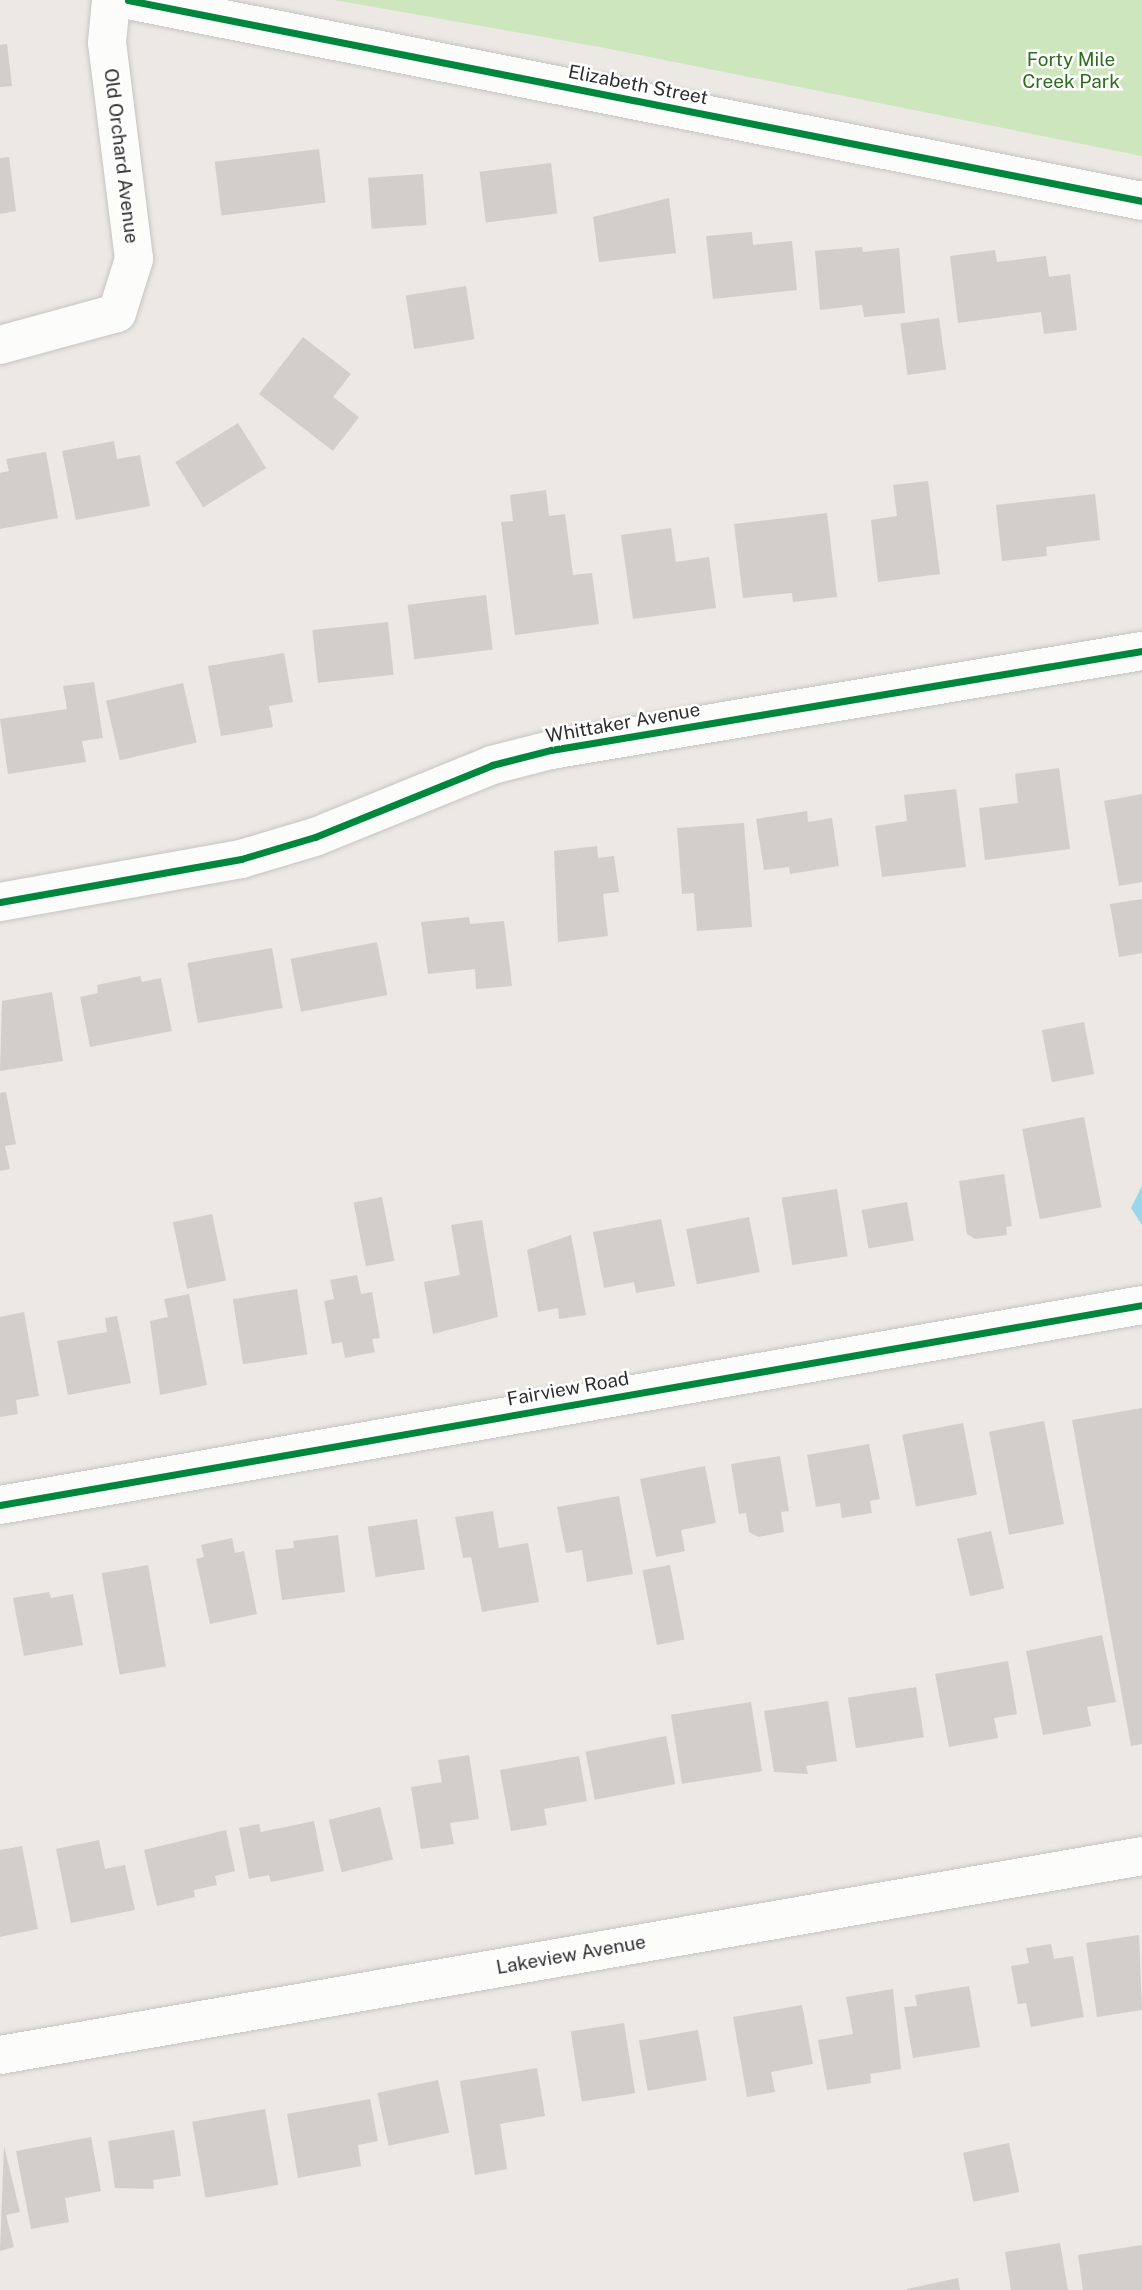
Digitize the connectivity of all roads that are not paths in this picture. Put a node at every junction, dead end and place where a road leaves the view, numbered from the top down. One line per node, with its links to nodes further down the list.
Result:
1 (111, 0): 4 (street, Old Orchard Avenue)
2 (128, 0): 3 (street, Elizabeth Street)
3 (1142, 201)
4 (0, 345)
5 (1142, 651): 6 (street, Whittaker Avenue)
6 (0, 902)
7 (1142, 1305): 8 (street, Fairview Road)
8 (0, 1505)
9 (1142, 1856): 10 (street, Lakeview Avenue)
10 (0, 2054)

